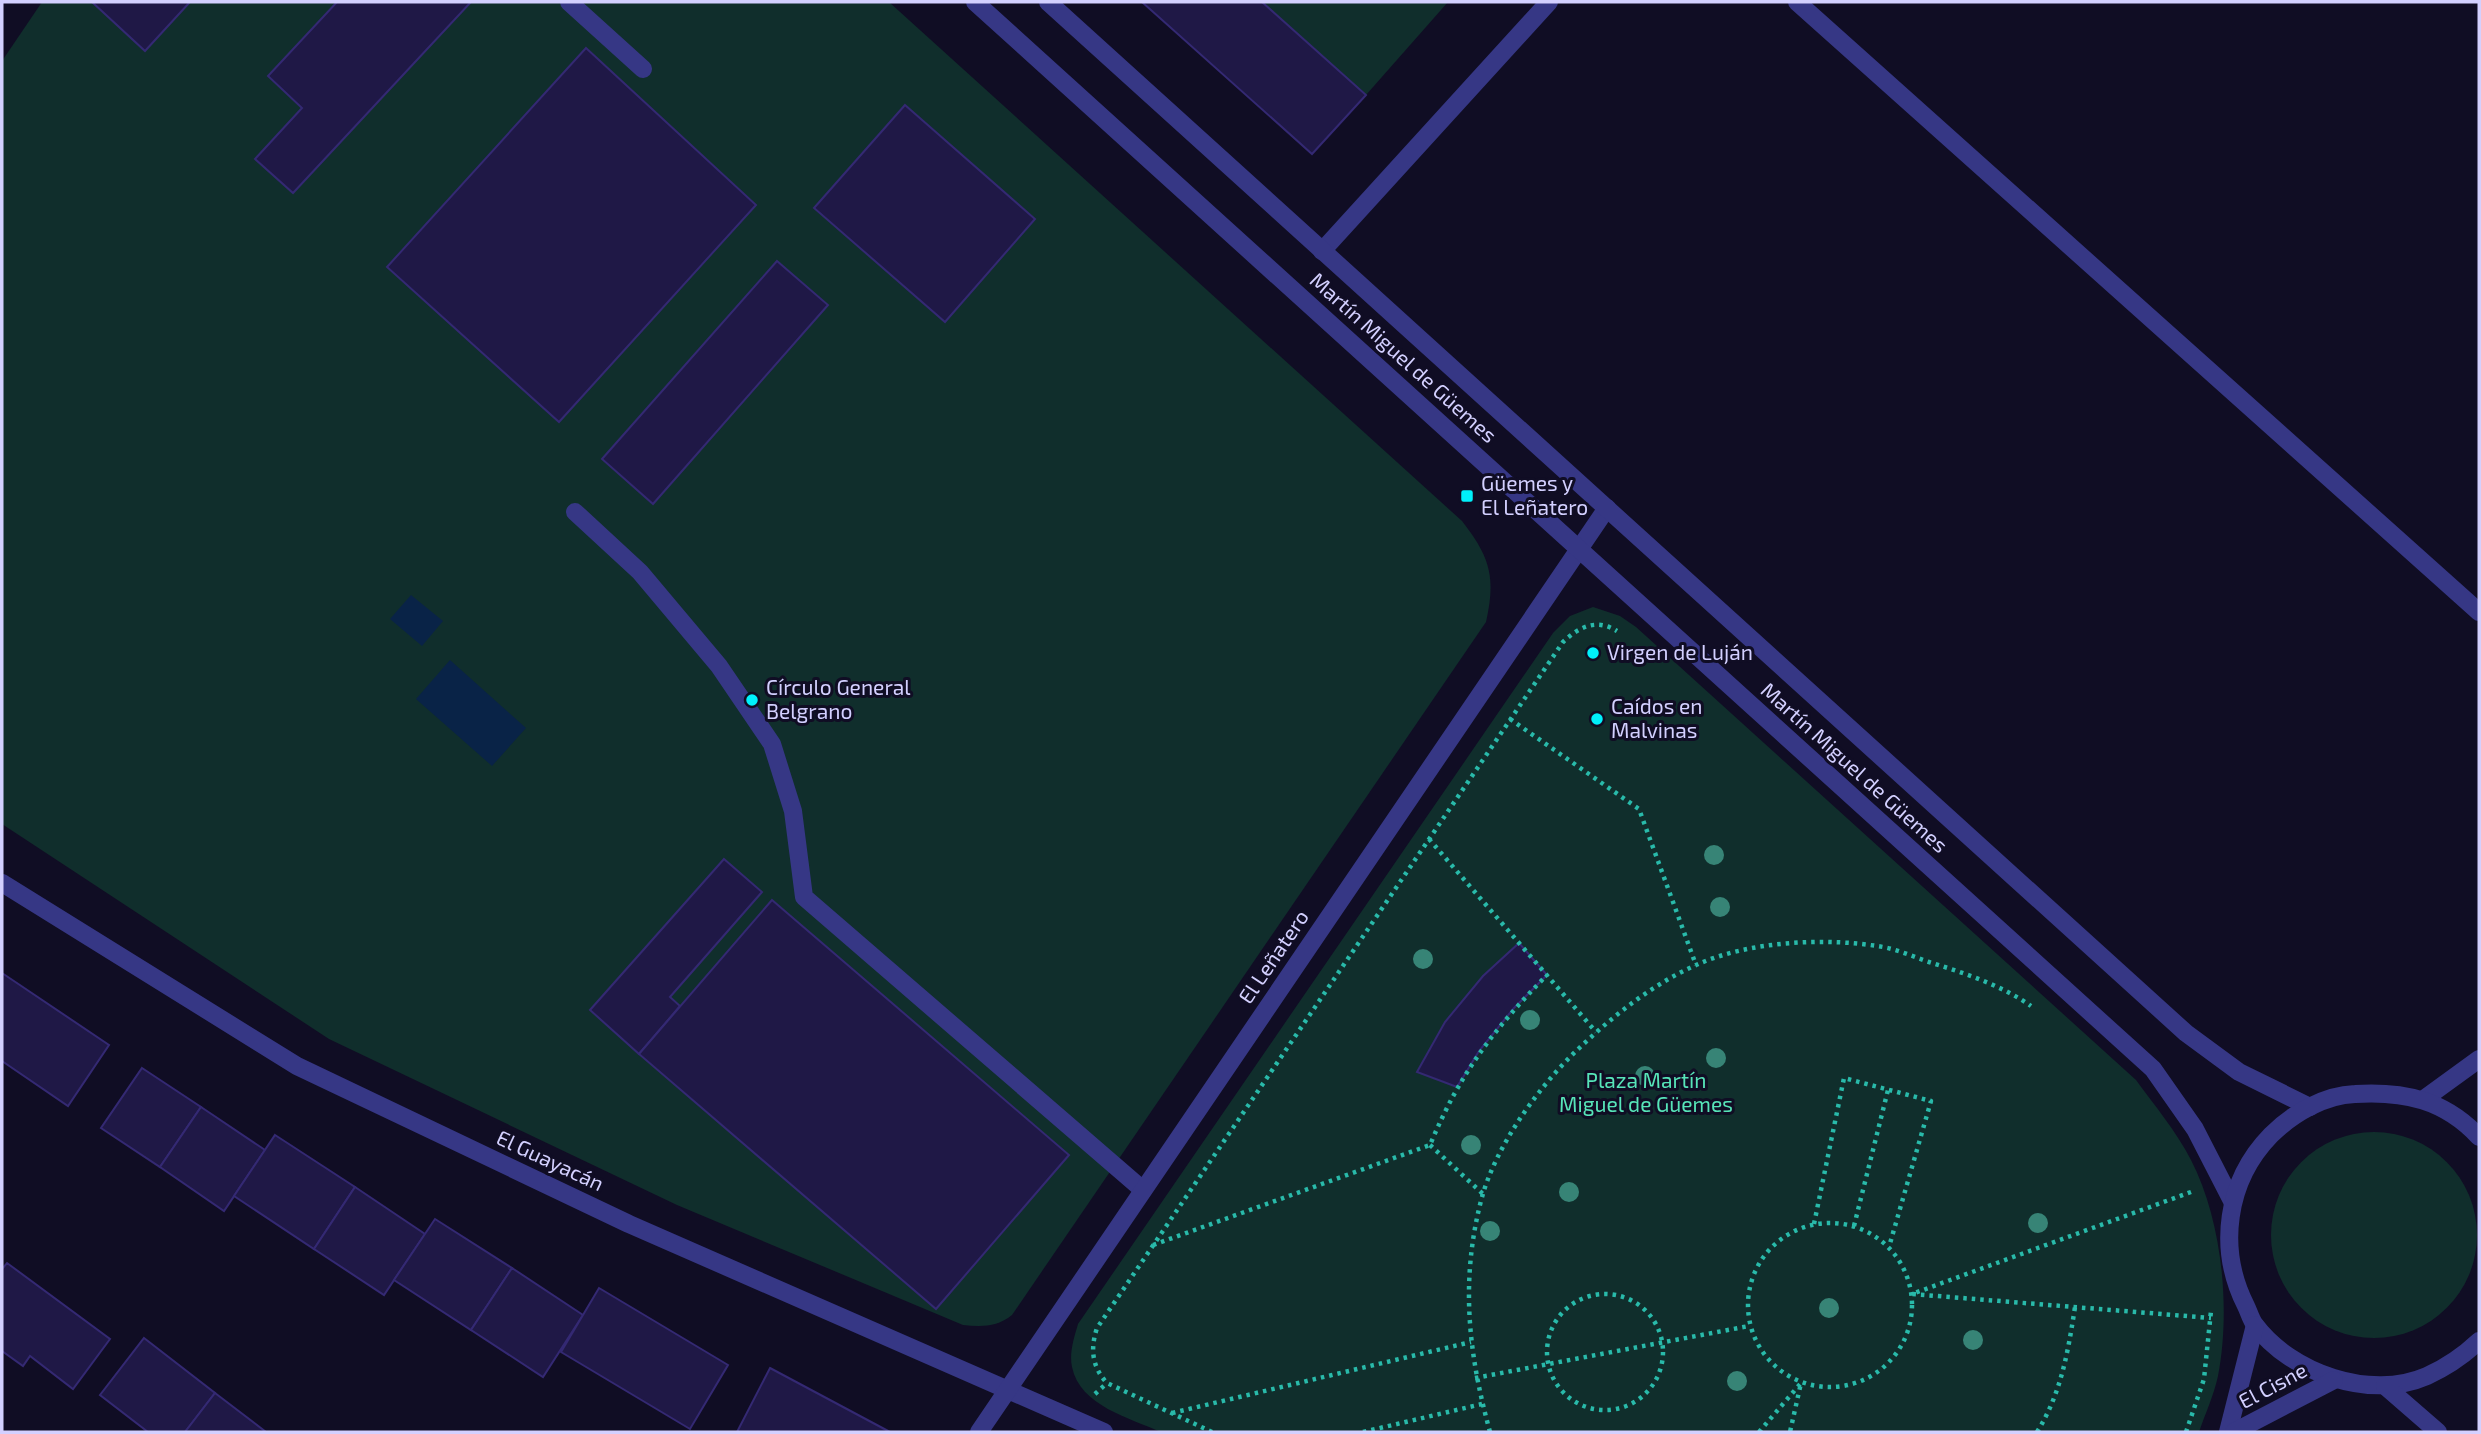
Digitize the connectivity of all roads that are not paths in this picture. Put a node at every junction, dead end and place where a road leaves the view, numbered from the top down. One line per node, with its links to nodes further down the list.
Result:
1 (569, 2): 6 (street)
2 (975, 2): 10 (street, Martín Miguel de Güemes)
3 (1048, 2): 7 (street, Martín Miguel de Güemes)
4 (1549, 2): 7 (street)
5 (1797, 2): 11 (street)
6 (643, 69)
7 (1322, 251): 8 (street, Martín Miguel de Güemes)
8 (1607, 508): 10 (street, El Leñatero); 15 (street, Martín Miguel de Güemes)
9 (575, 512): 17 (street)
10 (1580, 550): 17 (street, El Leñatero); 18 (street, Martín Miguel de Güemes)
11 (2479, 612)
12 (2, 883): 23 (street, El Guayacán)
13 (2479, 1059): 14 (street)
14 (2424, 1099): 15 (street); 16 (street)
15 (2310, 1107): 18 (street)
16 (2479, 1138)
17 (1143, 1191): 23 (street, El Leñatero)
18 (2232, 1201): 19 (street)
19 (2255, 1325): 21 (street); 26 (street, El Cisne)
20 (2479, 1341): 22 (street)
21 (2334, 1380): 22 (street); 27 (street, El Cisne)
22 (2385, 1385): 28 (street)
23 (1008, 1389): 24 (street, El Leñatero); 25 (street, El Guayacán)
24 (979, 1432)
25 (1104, 1432)
26 (2228, 1432)
27 (2234, 1432)
28 (2438, 1432)

